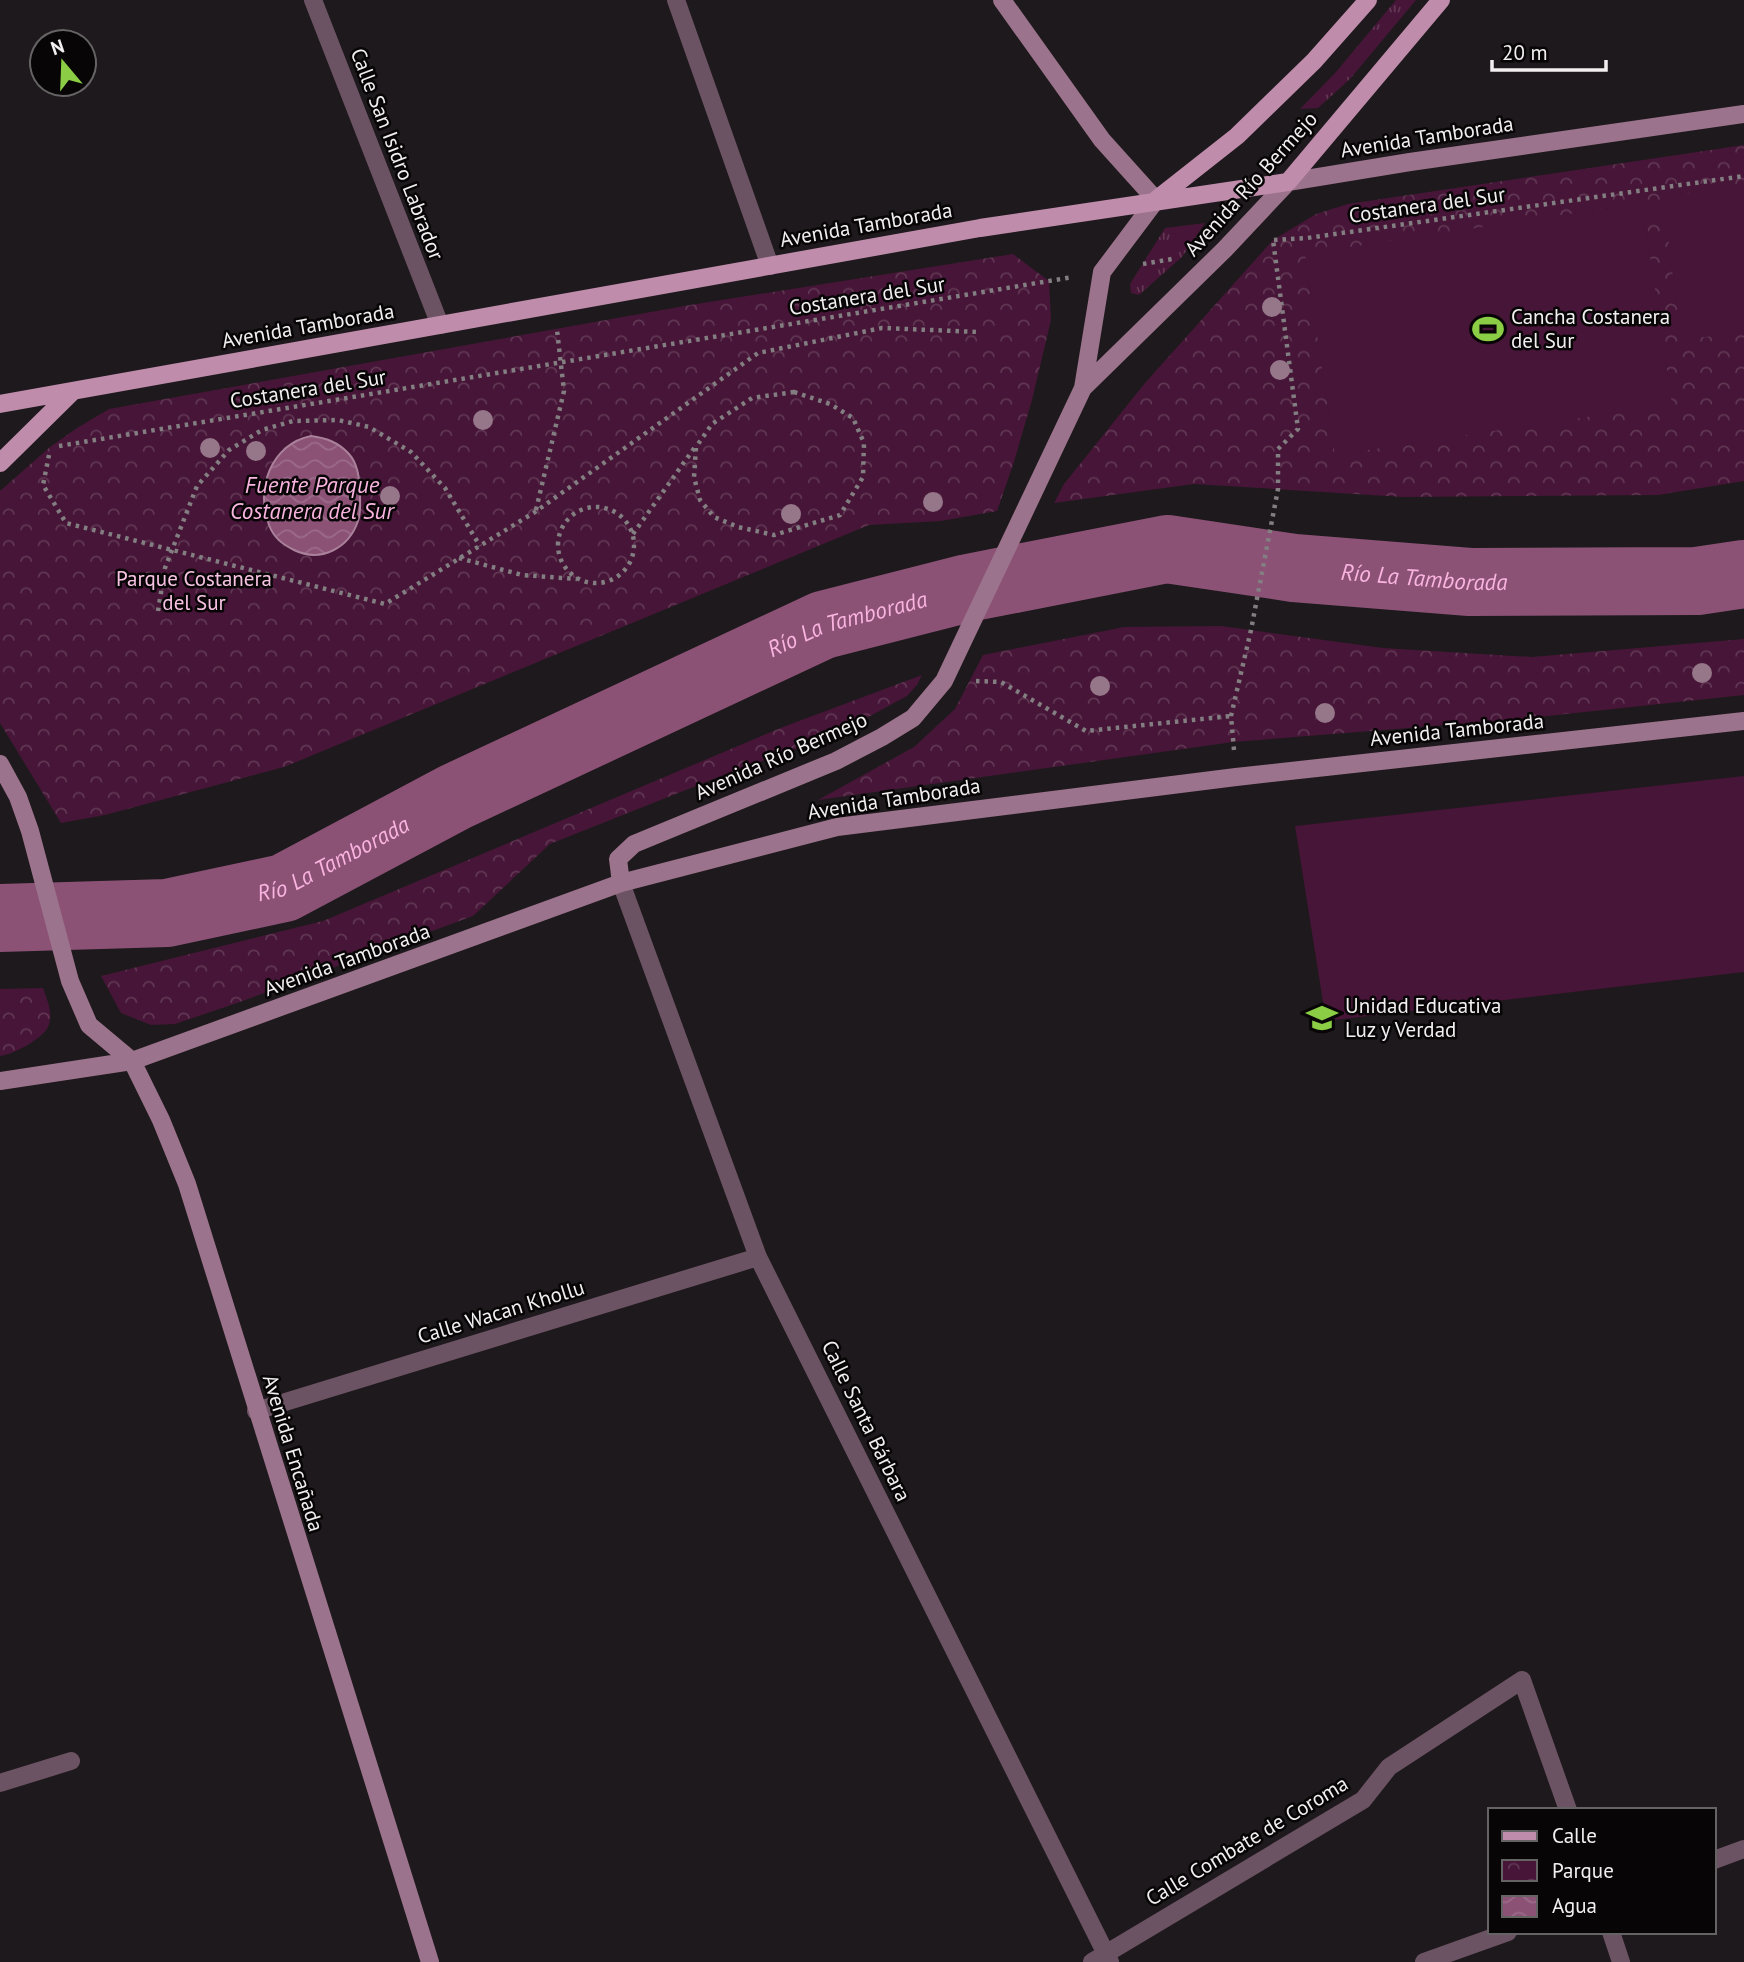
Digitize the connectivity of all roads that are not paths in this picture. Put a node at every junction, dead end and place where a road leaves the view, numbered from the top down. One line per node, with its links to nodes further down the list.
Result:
1 (313, 0): 10 (street, Calle San Isidro Labrador)
2 (676, 0): 9 (street)
3 (1002, 0): 8 (main road)
4 (1368, 0): 8 (main road, Avenida Río Bermejo)
5 (1441, 0): 7 (main road, Avenida Río Bermejo)
6 (1744, 114): 7 (main road, Avenida Tamborada)
7 (1289, 182): 8 (main road, Avenida Tamborada); 11 (main road, Avenida Río Bermejo)
8 (1156, 200): 9 (main road, Avenida Tamborada); 11 (main road, Avenida Río Bermejo)
9 (771, 265): 10 (main road, Avenida Tamborada)
10 (440, 325): 12 (main road, Avenida Tamborada)
11 (1083, 387): 17 (main road, Avenida Río Bermejo)
12 (73, 391): 13 (main road, Avenida Tamborada); 14 (main road)
13 (0, 404)
14 (0, 463)
15 (1744, 721): 17 (main road, Avenida Tamborada)
16 (0, 764): 18 (main road, Avenida Encañada)
17 (621, 883): 18 (main road, Avenida Tamborada); 20 (street, Calle Santa Bárbara)
18 (132, 1061): 19 (main road, Avenida Tamborada); 21 (main road, Avenida Encañada)
19 (0, 1081)
20 (758, 1257): 21 (street, Calle Wacan Khollu); 29 (street, Calle Santa Bárbara)
21 (256, 1411): 30 (main road, Avenida Encañada)
22 (71, 1761): 23 (street)
23 (0, 1783)
24 (1567, 1808): 29 (street, Calle Combate de Coroma)
25 (1744, 1849): 26 (street)
26 (1716, 1859)
27 (1502, 1934): 31 (street)
28 (1612, 1934): 32 (street)
29 (1102, 1959)
30 (430, 1962)
31 (1424, 1962)
32 (1621, 1962)

